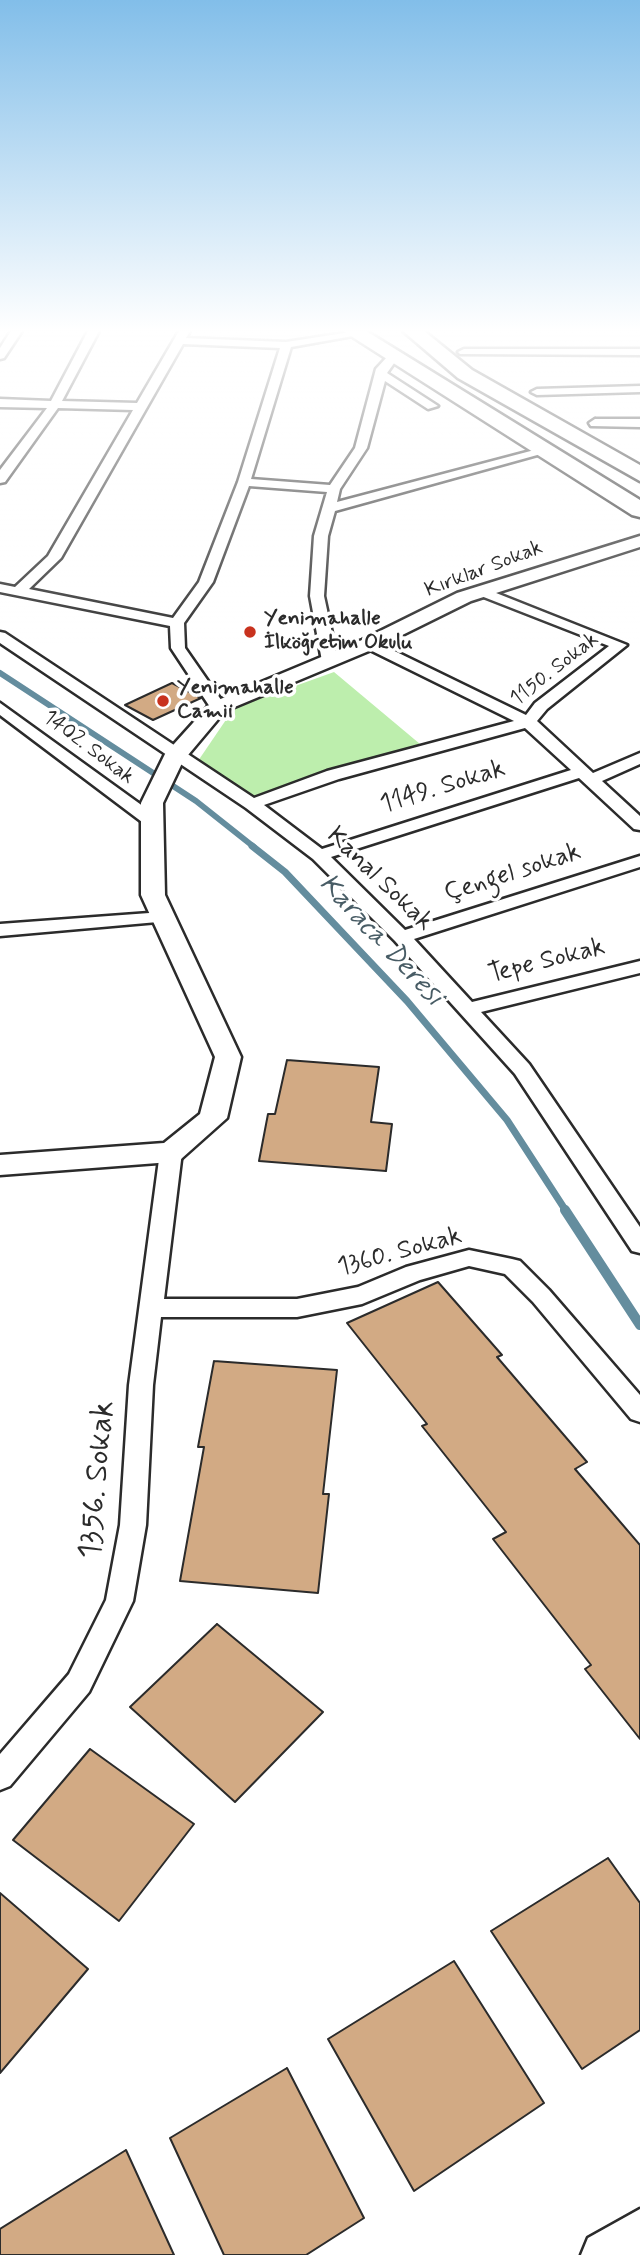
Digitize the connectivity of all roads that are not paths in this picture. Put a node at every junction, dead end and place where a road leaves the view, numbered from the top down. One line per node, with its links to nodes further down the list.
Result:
1 (32, 436): 12 (street)
2 (125, 436): 21 (street)
3 (258, 436): 13 (street)
4 (364, 436): 14 (street)
5 (513, 436): 10 (highway)
6 (545, 436): 15 (highway)
7 (574, 436): 11 (highway)
8 (620, 436): 9 (highway)
9 (629, 441)
10 (542, 452): 16 (street); 17 (highway)
11 (640, 474)
12 (0, 479)
13 (244, 482): 14 (street); 22 (street)
14 (334, 489): 16 (street)
15 (640, 489)
16 (328, 508): 25 (street)
17 (640, 510)
18 (640, 541): 20 (street, Kırklar Sokak)
19 (0, 588): 21 (street)
20 (481, 591): 24 (street, Kırklar Sokak); 28 (street, 1150. Sokak)
21 (18, 592): 22 (street)
22 (177, 623): 26 (street)
23 (0, 636): 29 (street, Kanal Sokak)
24 (369, 644): 25 (street, Kırklar Sokak); 28 (street)
25 (330, 661): 26 (street, Kırklar Sokak)
26 (218, 707): 29 (street, Kırklar Sokak)
27 (0, 708): 33 (street, 1402. Sokak)
28 (528, 722): 31 (street); 32 (street, 1150. Sokak)
29 (175, 757): 32 (street, Kanal Sokak); 33 (street, Kırklar Sokak)
30 (640, 758): 31 (street)
31 (586, 776): 34 (street); 35 (street, 1149. Sokak)
32 (252, 804): 35 (street, Kanal Sokak)
33 (152, 812): 37 (street)
34 (640, 825)
35 (319, 855): 39 (street, Kanal Sokak)
36 (640, 861): 39 (street, Çengel sokak)
37 (163, 917): 38 (street); 42 (street)
38 (0, 930)
39 (402, 937): 41 (street, Kanal Sokak)
40 (640, 967): 41 (street, Tepe Sokak)
41 (467, 1009): 44 (street, Kanal Sokak)
42 (171, 1152): 43 (street); 45 (street, 1356. Sokak)
43 (0, 1165)
44 (640, 1245)
45 (151, 1308): 46 (street, 1360. Sokak); 47 (street, 1356. Sokak)
46 (640, 1412)
47 (0, 1776)
48 (640, 2232): 49 (street)
49 (606, 2255)

